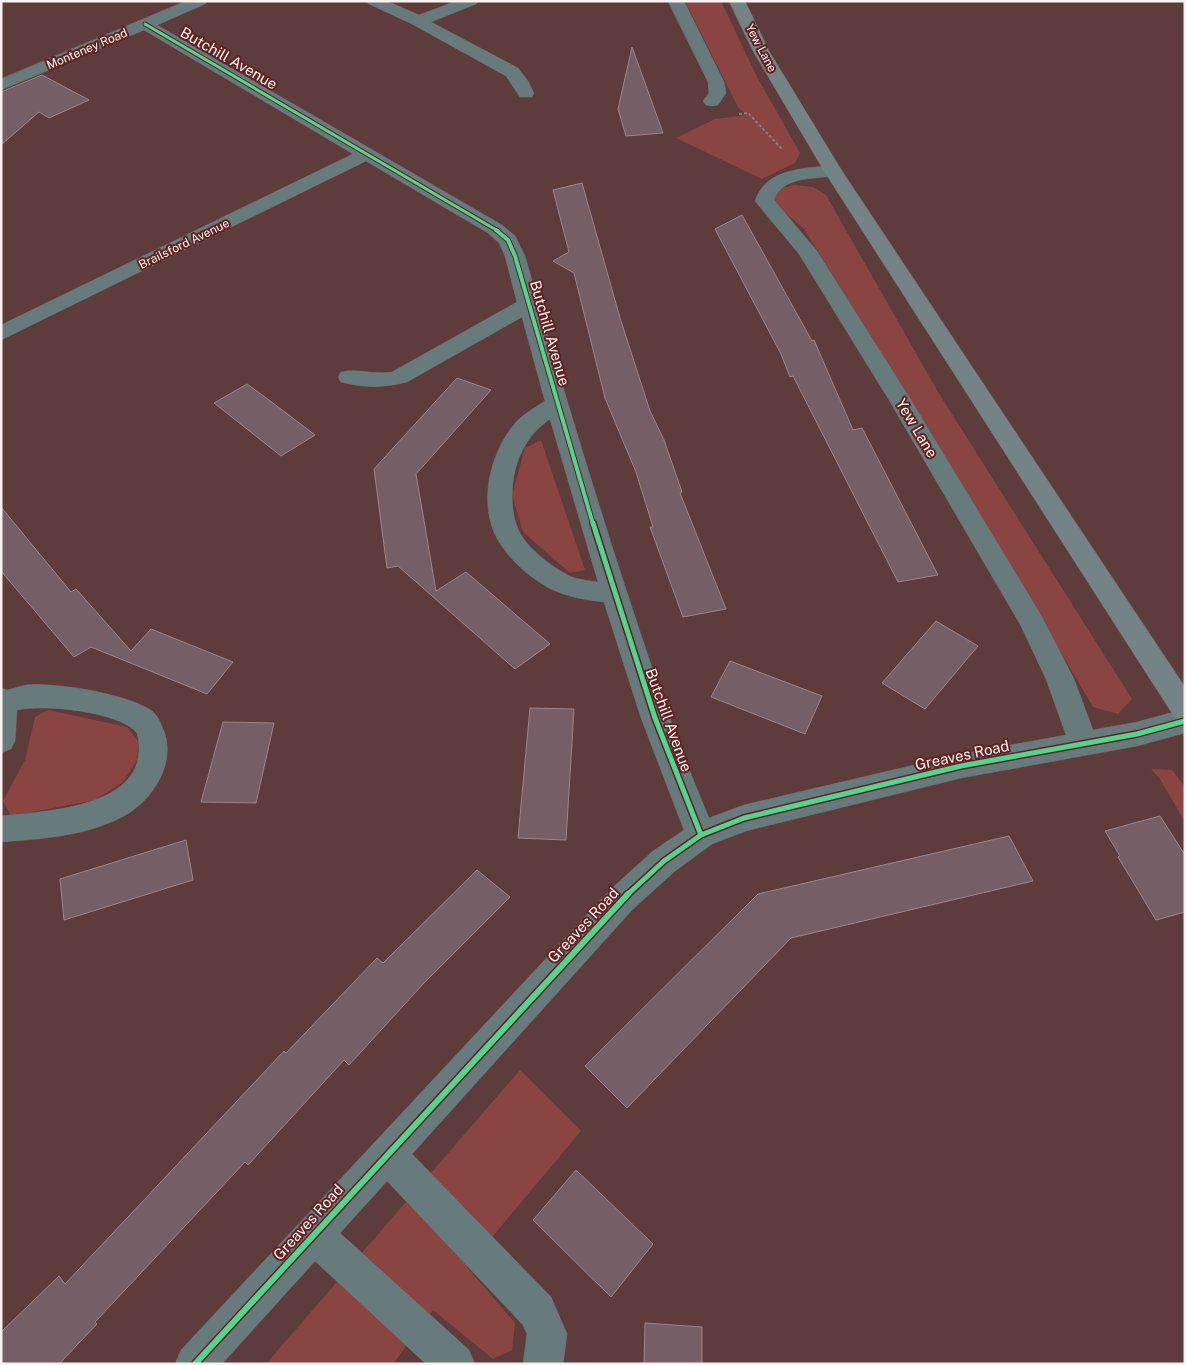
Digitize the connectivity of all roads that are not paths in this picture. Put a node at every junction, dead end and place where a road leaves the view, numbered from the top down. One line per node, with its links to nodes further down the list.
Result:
1 (200, 1): 7 (street, Monteney Road)
2 (374, 1): 6 (street)
3 (471, 1): 6 (street)
4 (676, 1): 10 (street)
5 (737, 1): 12 (main road, Yew Lane)
6 (418, 22): 9 (street)
7 (145, 24): 8 (street, Monteney Road); 11 (street, Butchill Avenue)
8 (1, 85)
9 (526, 93)
10 (712, 101)
11 (367, 154): 13 (street, Butchill Avenue); 14 (street, Brailsford Avenue)
12 (833, 171): 19 (main road, Yew Lane); 22 (street, Yew Lane)
13 (528, 305): 15 (street); 16 (street, Butchill Avenue)
14 (1, 333)
15 (349, 378)
16 (558, 404): 17 (street, Butchill Avenue); 17 (street, Butchill Avenue)
17 (614, 594): 24 (street, Butchill Avenue)
18 (2, 700): 21 (street); 23 (street)
19 (1185, 710)
20 (1185, 721): 22 (street, Greaves Road)
21 (1, 740)
22 (1083, 743): 24 (street, Greaves Road)
23 (1, 829)
24 (702, 835): 25 (street, Greaves Road)
25 (387, 1154): 26 (street, Greaves Road); 29 (street)
26 (314, 1234): 27 (street, Greaves Road); 28 (street)
27 (195, 1364)
28 (455, 1364)
29 (543, 1364)

